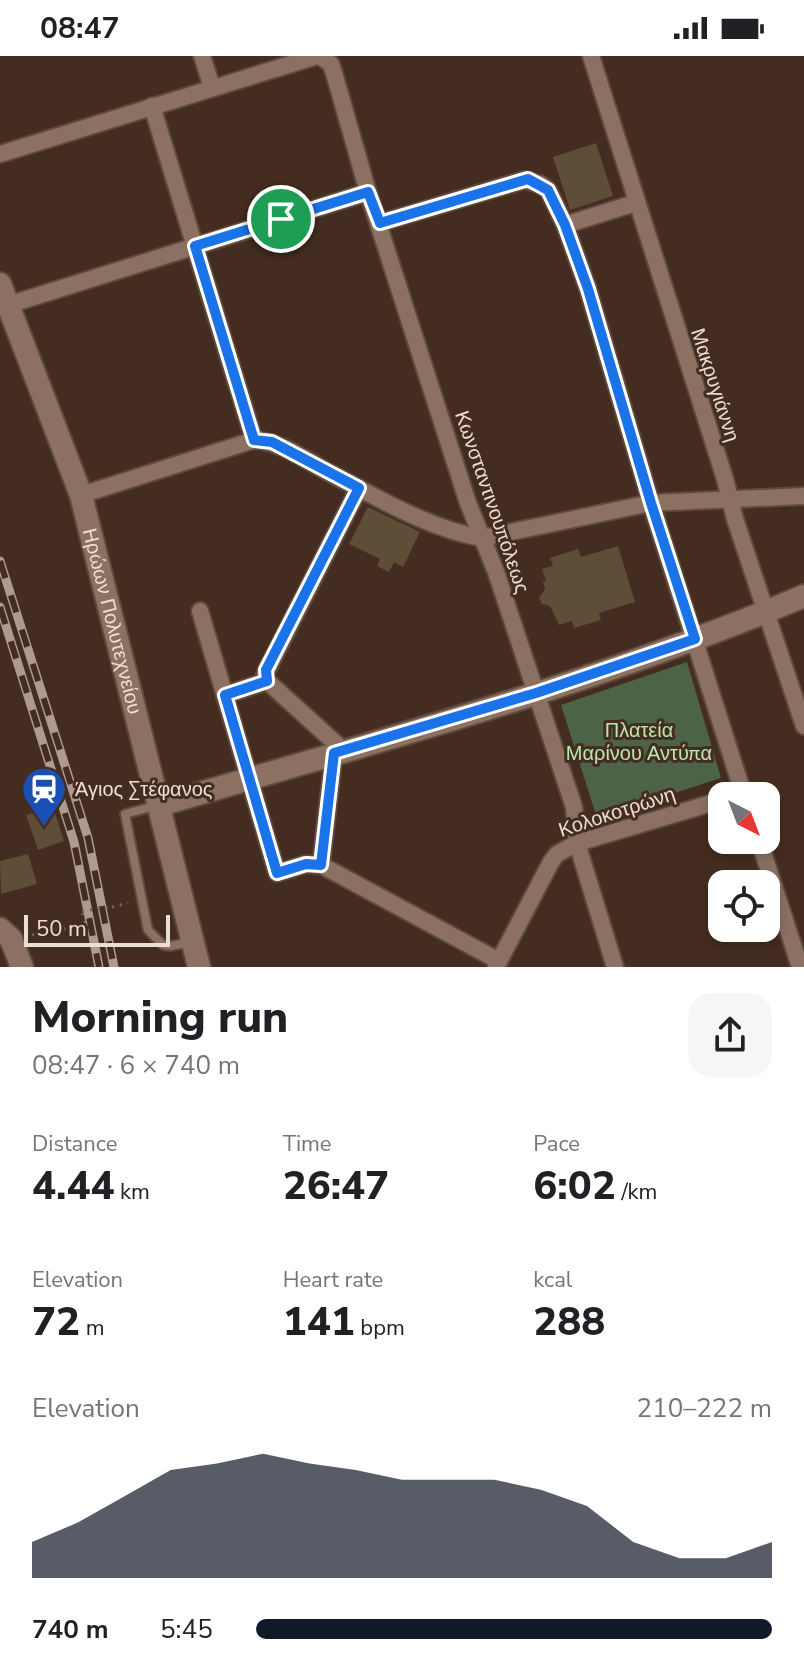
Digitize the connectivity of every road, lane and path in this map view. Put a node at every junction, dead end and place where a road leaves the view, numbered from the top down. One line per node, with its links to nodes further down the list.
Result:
1 (202, 56): 4 (street)
2 (319, 56): 4 (street, Κωνσταντινουπόλεως); 7 (street, Κωνσταντινουπόλεως)
3 (591, 56): 8 (street, Μακρυγιάννη)
4 (212, 87): 5 (street, Κωνσταντινουπόλεως)
5 (152, 106): 6 (street, Κωνσταντινουπόλεως); 11 (street)
6 (0, 154)
7 (368, 192): 9 (street, Κωνσταντινουπόλεως); 11 (street)
8 (635, 203): 10 (street); 17 (street, Μακρυγιάννη)
9 (380, 223): 10 (street); 19 (street, Κωνσταντινουπόλεως)
10 (565, 225): 18 (street)
11 (195, 246): 12 (street); 13 (street)
12 (4, 294): 15 (street, Ηρώων Πολυτεχνείου)
13 (254, 440): 14 (street); 15 (street)
14 (359, 488): 19 (street); 24 (street)
15 (81, 495): 32 (street, Ηρώων Πολυτεχνείου)
16 (804, 496): 17 (street)
17 (730, 500): 18 (street); 22 (street, Μακρυγιάννη)
18 (651, 503): 19 (street); 23 (street)
19 (482, 538): 25 (street, Κωνσταντινουπόλεως)
20 (804, 596): 22 (street)
21 (200, 611): 26 (street)
22 (765, 612): 23 (street); 27 (street, Μακρυγιάννη)
23 (695, 639): 25 (street); 30 (street)
24 (267, 681): 26 (street); 28 (street)
25 (536, 693): 28 (street); 33 (street, Κωνσταντινουπόλεως)
26 (225, 695): 29 (street)
27 (804, 726)
28 (338, 752): 29 (street); 35 (street)
29 (249, 779): 32 (street); 35 (street)
30 (737, 782)
31 (708, 804): 33 (street, Κολοκοτρώνη)
32 (160, 805): 37 (street, Ηρώων Πολυτεχνείου); 37 (lane)
33 (577, 843): 39 (street, Κολοκοτρώνη); 41 (street, Κωνσταντινουπόλεως)
34 (764, 854): 42 (street)
35 (321, 865): 39 (street)
36 (112, 907): 38 (path, bridge)
37 (193, 941): 40 (street, Ηρώων Πολυτεχνείου)
38 (12, 952)
39 (498, 964)
40 (199, 967)
41 (615, 967)
42 (800, 967)

